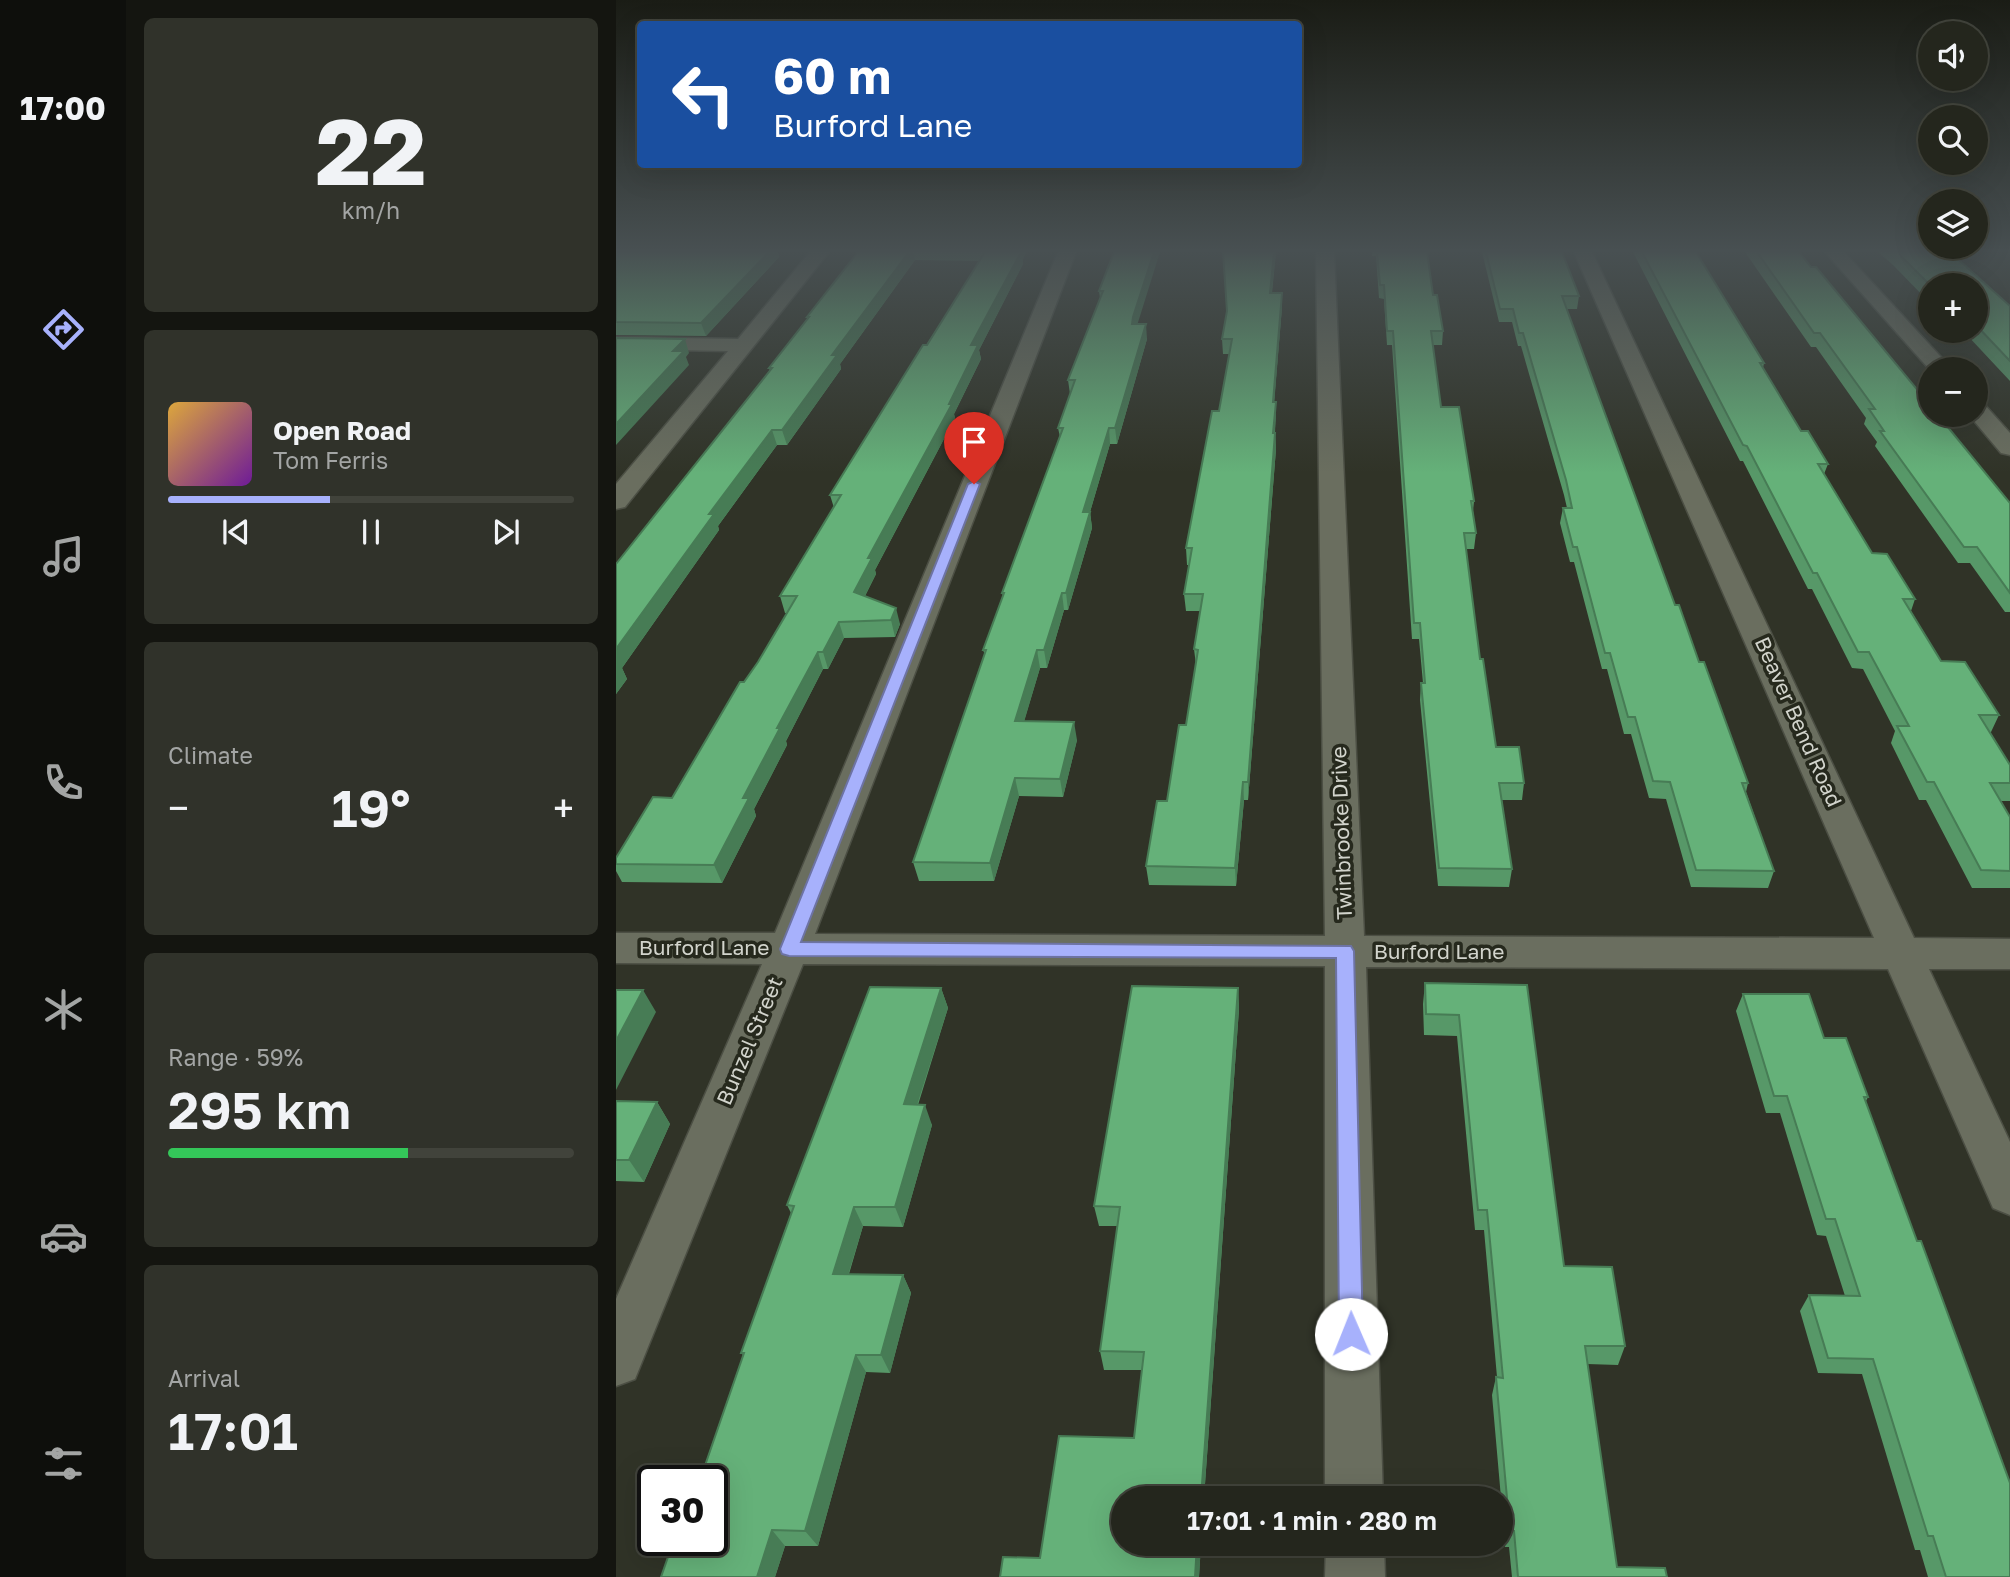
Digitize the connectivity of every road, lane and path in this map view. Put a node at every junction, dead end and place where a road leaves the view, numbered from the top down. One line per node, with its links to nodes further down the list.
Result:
1 (761, 326): 7 (street)
2 (1038, 326): 13 (street, Bunzel Street)
3 (1327, 326): 14 (street, Twinbrooke Drive)
4 (1616, 326): 15 (street, Beaver Bend Road)
5 (1901, 326): 8 (street)
6 (616, 343): 7 (street)
7 (746, 345): 11 (street)
8 (1930, 357)
9 (1988, 423): 10 (street)
10 (2010, 448)
11 (616, 501)
12 (616, 948): 13 (street, Burford Lane)
13 (789, 949): 14 (street, Burford Lane); 18 (street, Bunzel Street)
14 (1345, 951): 15 (street, Burford Lane); 19 (street, Twinbrooke Drive)
15 (1902, 954): 16 (street, Burford Lane); 17 (street, Beaver Bend Road)
16 (2010, 954)
17 (2010, 1193)
18 (616, 1360)
19 (1354, 1486)
20 (1354, 1556): 21 (street)
21 (1355, 1577)

